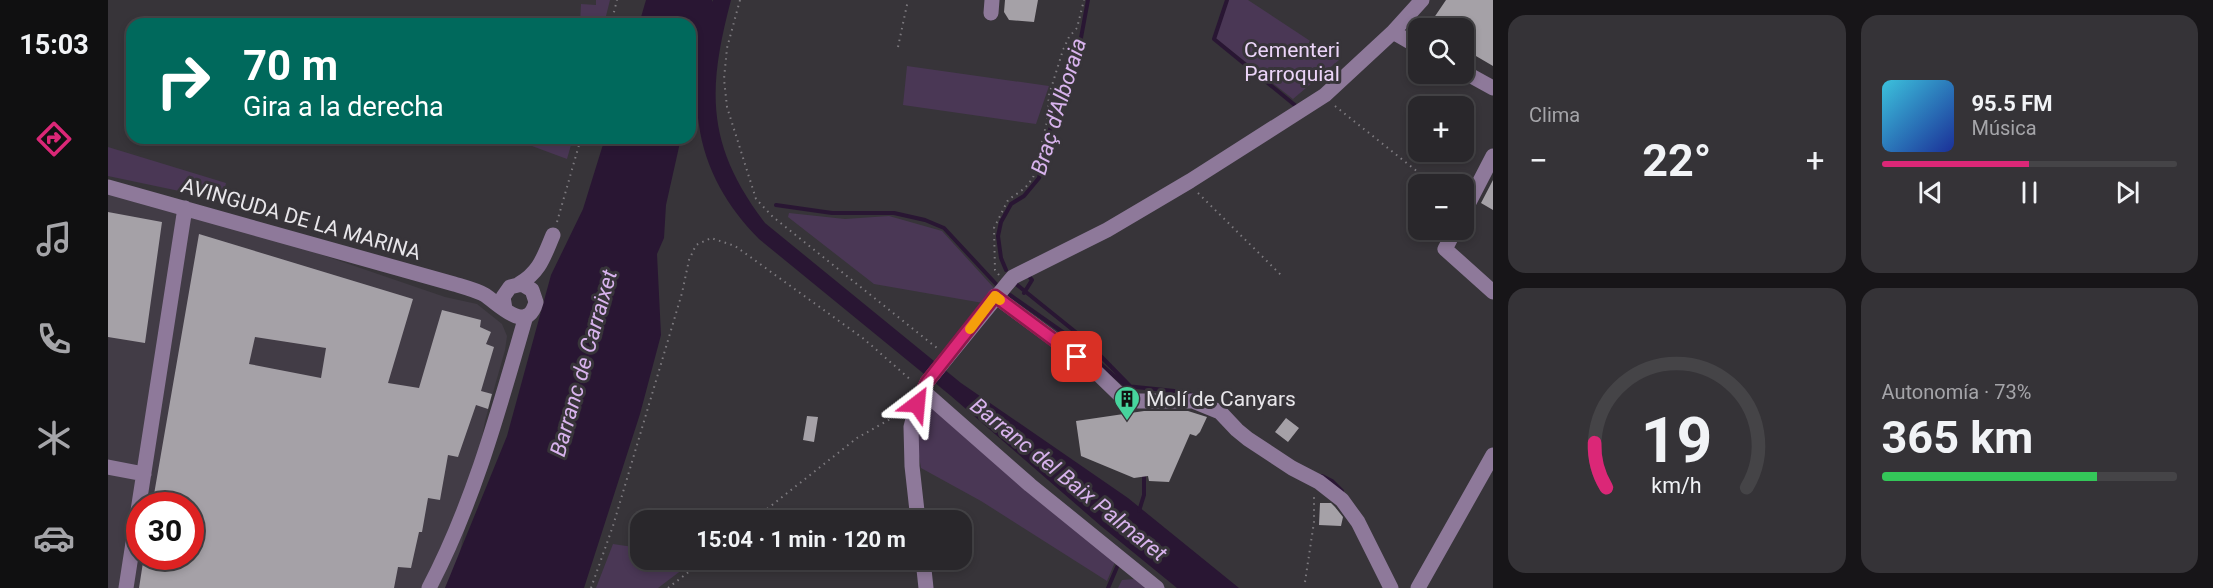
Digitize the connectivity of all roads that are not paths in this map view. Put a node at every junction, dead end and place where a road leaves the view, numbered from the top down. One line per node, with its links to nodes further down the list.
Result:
1 (1422, 0): 2 (street)
2 (1393, 32): 3 (street); 14 (street)
3 (1408, 40)
4 (1474, 78): 5 (street)
5 (1493, 88)
6 (1493, 156): 8 (street)
7 (108, 187): 9 (street, AVINGUDA DE LA MARINA)
8 (1474, 193)
9 (185, 208): 16 (street, AVINGUDA DE LA MARINA); 24 (street)
10 (553, 235): 12 (street)
11 (1450, 240): 15 (street)
12 (539, 266): 13 (street); 17 (street)
13 (513, 287): 16 (street); 17 (street); 18 (street)
14 (1001, 290): 21 (street); 31 (street)
15 (1493, 292)
16 (483, 294): 18 (street, AVINGUDA DE LA MARINA)
17 (534, 294): 19 (street)
18 (507, 311): 19 (street); 20 (street)
19 (526, 316): 20 (street)
20 (518, 345): 28 (street)
21 (922, 392): 25 (street); 30 (street)
22 (1493, 455): 32 (street)
23 (108, 467): 24 (street)
24 (144, 474): 27 (street)
25 (917, 510)
26 (924, 570): 29 (street)
27 (126, 588)
28 (429, 588)
29 (926, 588)
30 (1157, 588)
31 (1391, 588)
32 (1418, 588)

